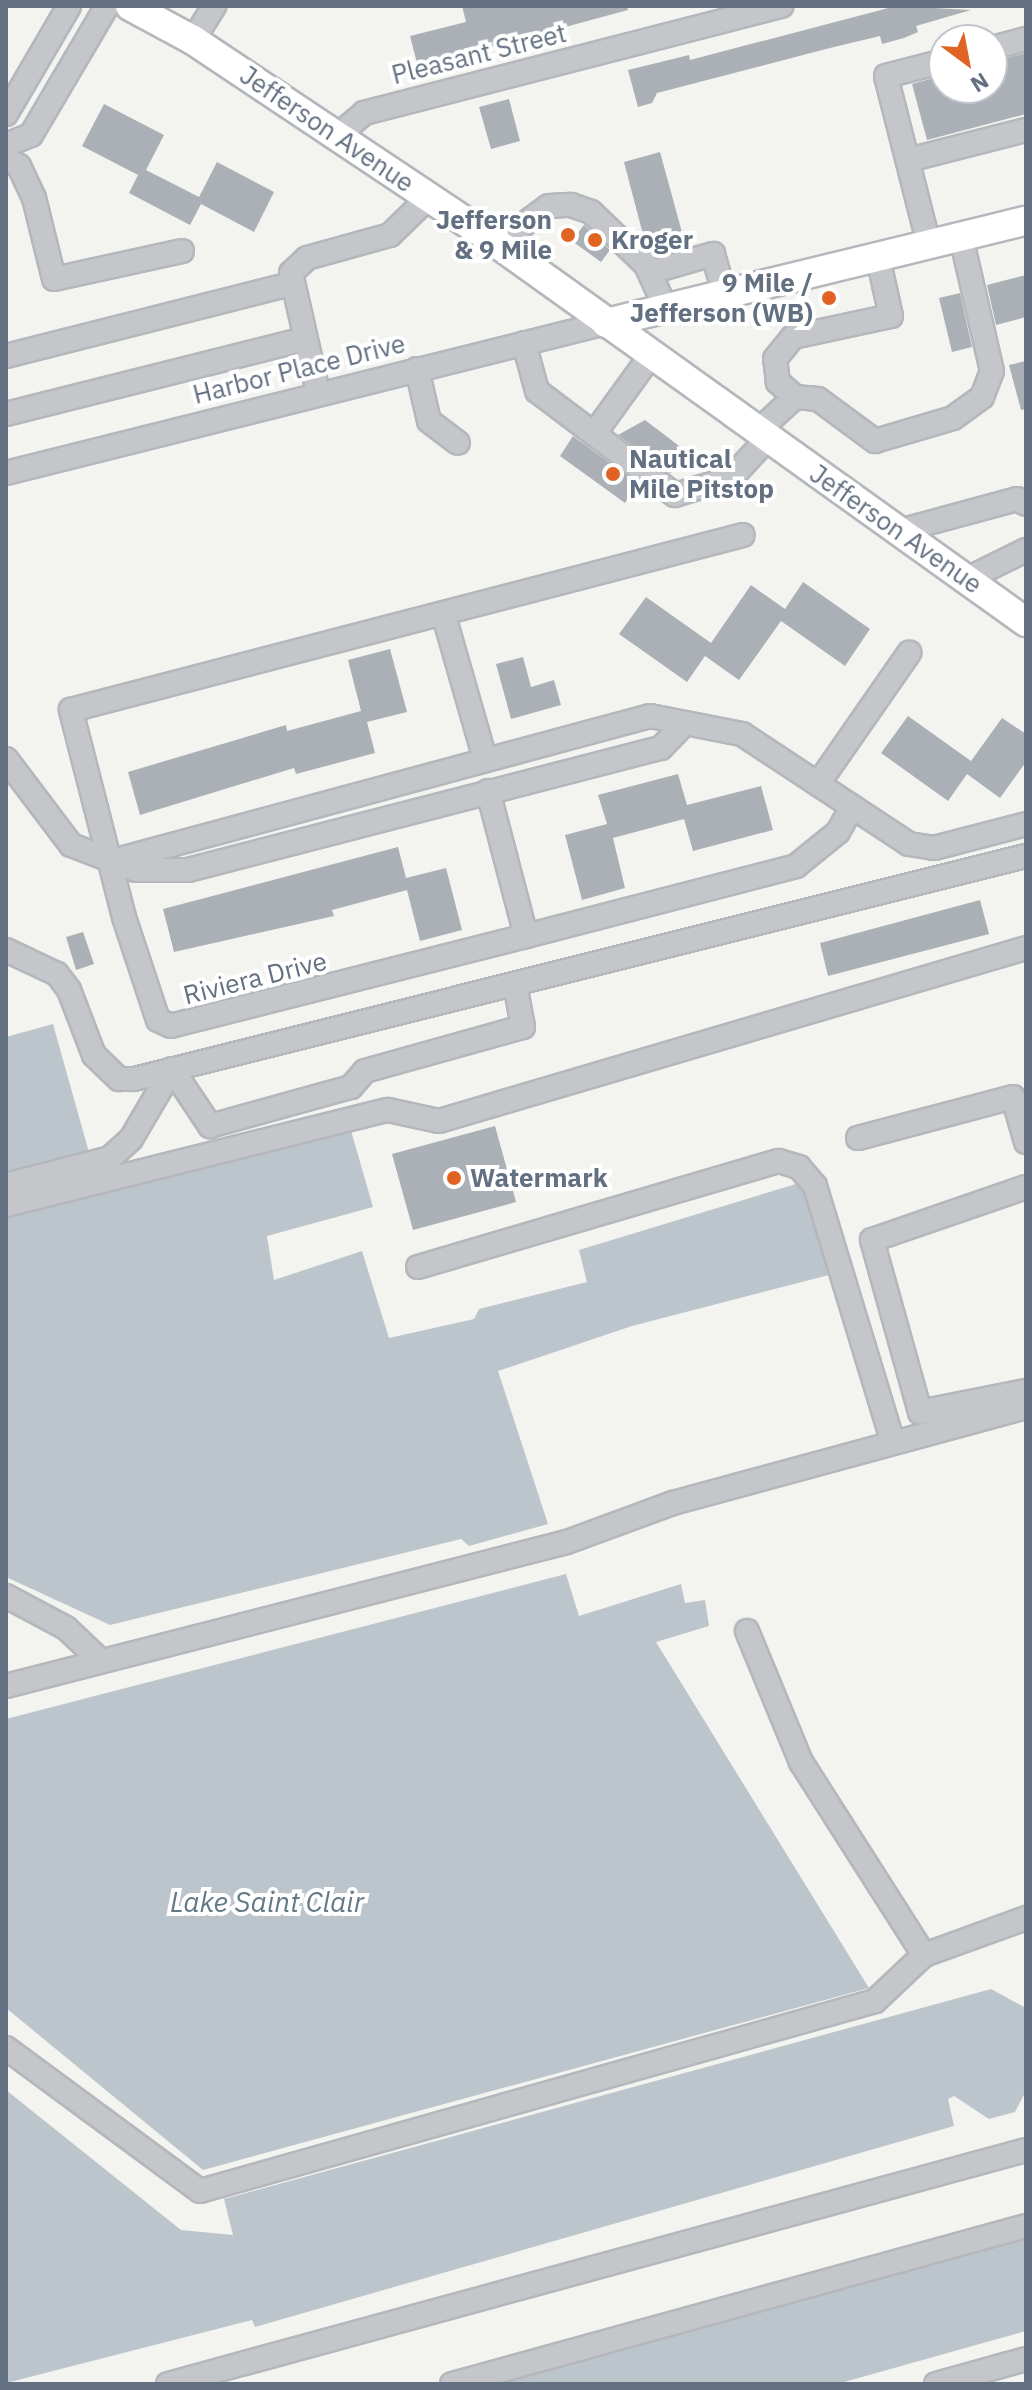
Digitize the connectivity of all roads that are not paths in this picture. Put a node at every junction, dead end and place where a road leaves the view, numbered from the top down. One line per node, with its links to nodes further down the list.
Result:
1 (69, 6): 8 (street)
2 (107, 6): 12 (street)
3 (130, 6): 6 (main road, Jefferson Avenue)
4 (214, 6): 6 (street)
5 (781, 6): 11 (street, Pleasant Street)
6 (193, 40): 11 (main road, Jefferson Avenue)
7 (928, 65): 14 (street)
8 (13, 94): 9 (street)
9 (6, 114)
10 (1026, 130): 14 (street)
11 (338, 135): 15 (main road, Jefferson Avenue)
12 (6, 145)
13 (6, 158): 20 (street)
14 (908, 160): 19 (street)
15 (429, 197): 18 (main road, Jefferson Avenue); 23 (street)
16 (1026, 221): 17 (main road)
17 (961, 237): 19 (main road); 33 (street)
18 (497, 244): 22 (street); 26 (main road, Jefferson Avenue)
19 (929, 245): 21 (main road)
20 (182, 251)
21 (878, 258): 24 (main road); 33 (street)
22 (651, 272): 24 (street); 25 (street)
23 (290, 284): 27 (street); 30 (street)
24 (725, 296): 25 (main road)
25 (667, 311): 26 (main road)
26 (606, 323): 28 (street, Harbor Place Drive); 29 (main road, Jefferson Avenue)
27 (304, 339): 32 (street); 34 (street)
28 (524, 343): 31 (street, Harbor Place Drive); 35 (street)
29 (651, 355): 35 (street); 36 (main road, Jefferson Avenue)
30 (6, 356)
31 (417, 369): 32 (street, Harbor Place Drive); 37 (street)
32 (318, 392): 38 (street, Harbor Place Drive)
33 (795, 397): 36 (street)
34 (6, 414)
35 (594, 434): 36 (street)
36 (763, 435): 40 (main road, Jefferson Avenue)
37 (458, 443)
38 (6, 473)
39 (1026, 504): 40 (street)
40 (899, 531): 43 (main road, Jefferson Avenue)
41 (743, 535): 44 (street, Riviera Drive)
42 (1026, 550): 43 (street)
43 (967, 579): 45 (main road, Jefferson Avenue)
44 (444, 616): 49 (street); 55 (street, Riviera Drive)
45 (1026, 622)
46 (909, 653): 50 (street)
47 (681, 727): 49 (street); 50 (street); 51 (street)
48 (6, 759): 55 (street)
49 (485, 759): 55 (street)
50 (818, 784): 52 (street)
51 (488, 791): 55 (street); 56 (street)
52 (851, 809): 53 (street); 56 (street, Riviera Drive)
53 (1026, 824)
54 (1026, 856): 59 (street)
55 (112, 861): 56 (street, Riviera Drive)
56 (526, 936)
57 (1026, 948): 66 (street)
58 (11, 957): 60 (street)
59 (515, 984): 60 (street); 60 (street)
60 (172, 1069): 64 (street)
61 (1019, 1095): 62 (street); 63 (street)
62 (858, 1138)
63 (1026, 1142)
64 (6, 1185)
65 (1026, 1187): 68 (street)
66 (6, 1205)
67 (418, 1267): 70 (street)
68 (1026, 1391)
69 (1026, 1407): 71 (street)
70 (884, 1413): 71 (street); 72 (street)
71 (893, 1442): 72 (street)
72 (857, 1452): 75 (street)
73 (6, 1596): 75 (street)
74 (747, 1631): 78 (street)
75 (101, 1661): 76 (street)
76 (6, 1686)
77 (1026, 1918): 78 (street)
78 (924, 1955): 79 (street)
79 (6, 2048)
80 (1026, 2150): 83 (street)
81 (1026, 2226): 84 (street)
82 (1026, 2359): 85 (street)
83 (168, 2384)
84 (452, 2384)
85 (936, 2384)

